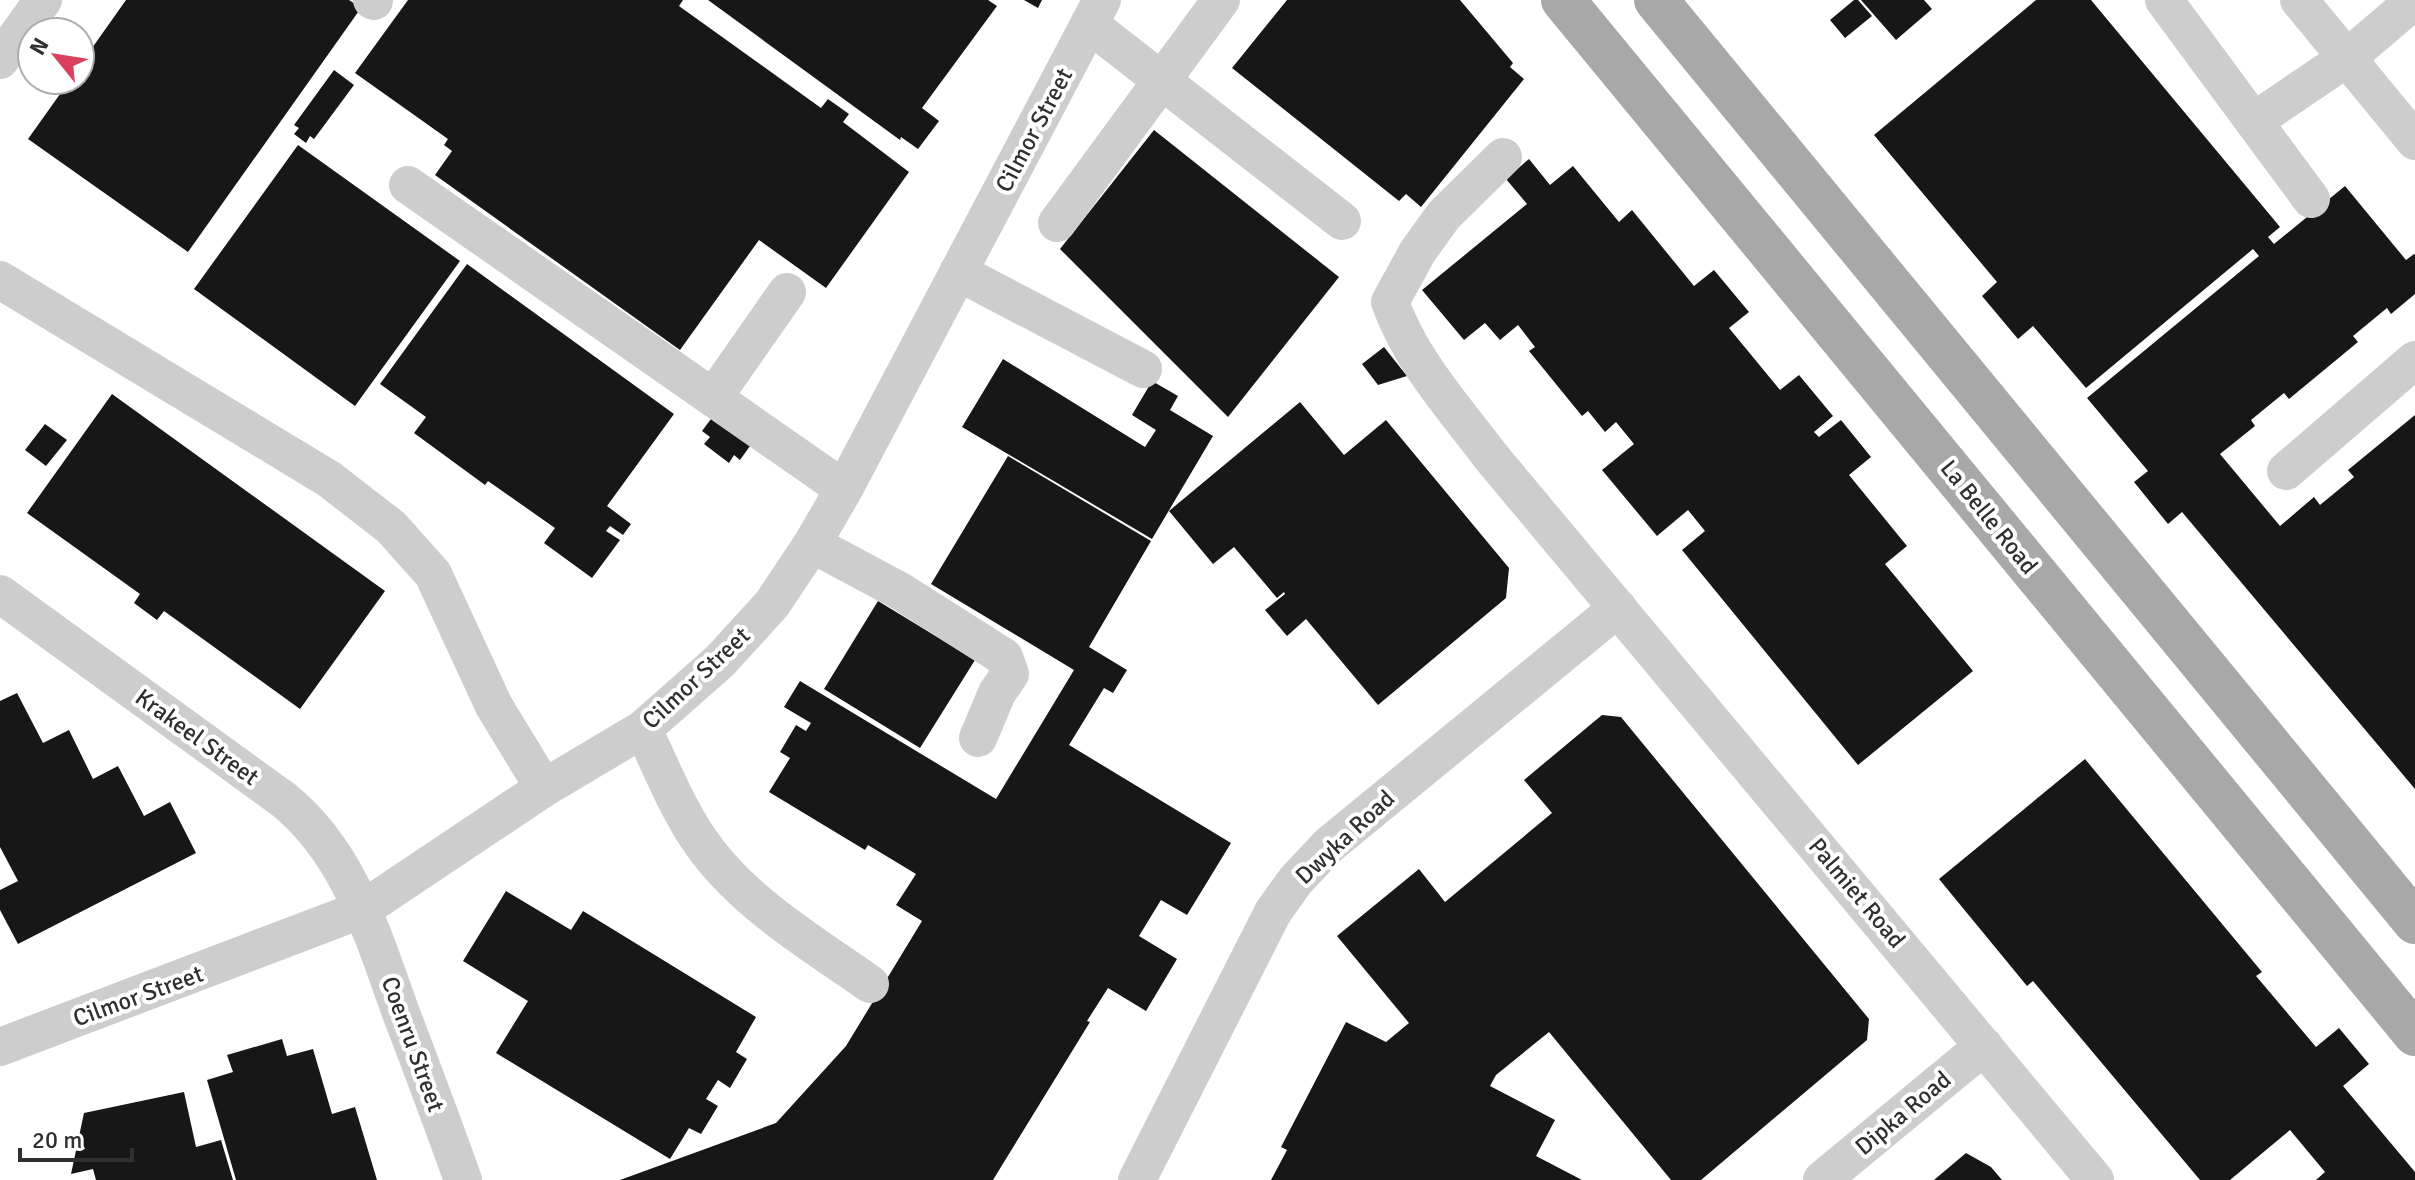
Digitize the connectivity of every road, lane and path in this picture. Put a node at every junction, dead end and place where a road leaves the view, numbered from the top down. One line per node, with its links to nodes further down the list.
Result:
1 (43, 0): 10 (street)
2 (1221, 0): 11 (street)
3 (1563, 0): 36 (main road, La Belle Road)
4 (1656, 0): 34 (main road)
5 (2164, 0): 12 (street)
6 (2299, 0): 9 (street)
7 (2415, 0): 9 (street)
8 (1096, 12): 11 (street); 19 (street, Cilmor Street)
9 (2347, 58): 12 (street); 13 (street)
10 (0, 60)
11 (1163, 80): 17 (street); 18 (street)
12 (2254, 121): 16 (street)
13 (2415, 141)
14 (1503, 157): 29 (street, Palmiet Road)
15 (408, 185): 24 (street)
16 (2311, 199)
17 (1342, 221)
18 (1057, 223)
19 (958, 272): 23 (street); 26 (street, Cilmor Street)
20 (0, 280): 32 (street)
21 (787, 292): 24 (street)
22 (2415, 360): 25 (street)
23 (1143, 369)
24 (713, 398): 26 (street)
25 (2286, 471)
26 (844, 489): 27 (street, Cilmor Street)
27 (812, 544): 30 (street, Cilmor Street); 31 (street)
28 (0, 594): 33 (street, Krakeel Street)
29 (1618, 608): 37 (street, Palmiet Road); 40 (street, Dwyka Road)
30 (643, 729): 32 (street, Cilmor Street); 35 (street)
31 (978, 738)
32 (544, 788): 33 (street, Cilmor Street)
33 (363, 909): 38 (street, Cilmor Street); 39 (street, Coenru Street)
34 (2415, 922)
35 (870, 984)
36 (2415, 1034)
37 (1984, 1046): 41 (street, Dipka Road); 42 (street, Palmiet Road)
38 (0, 1047)
39 (463, 1180)
40 (1137, 1180)
41 (1822, 1180)
42 (2095, 1180)

